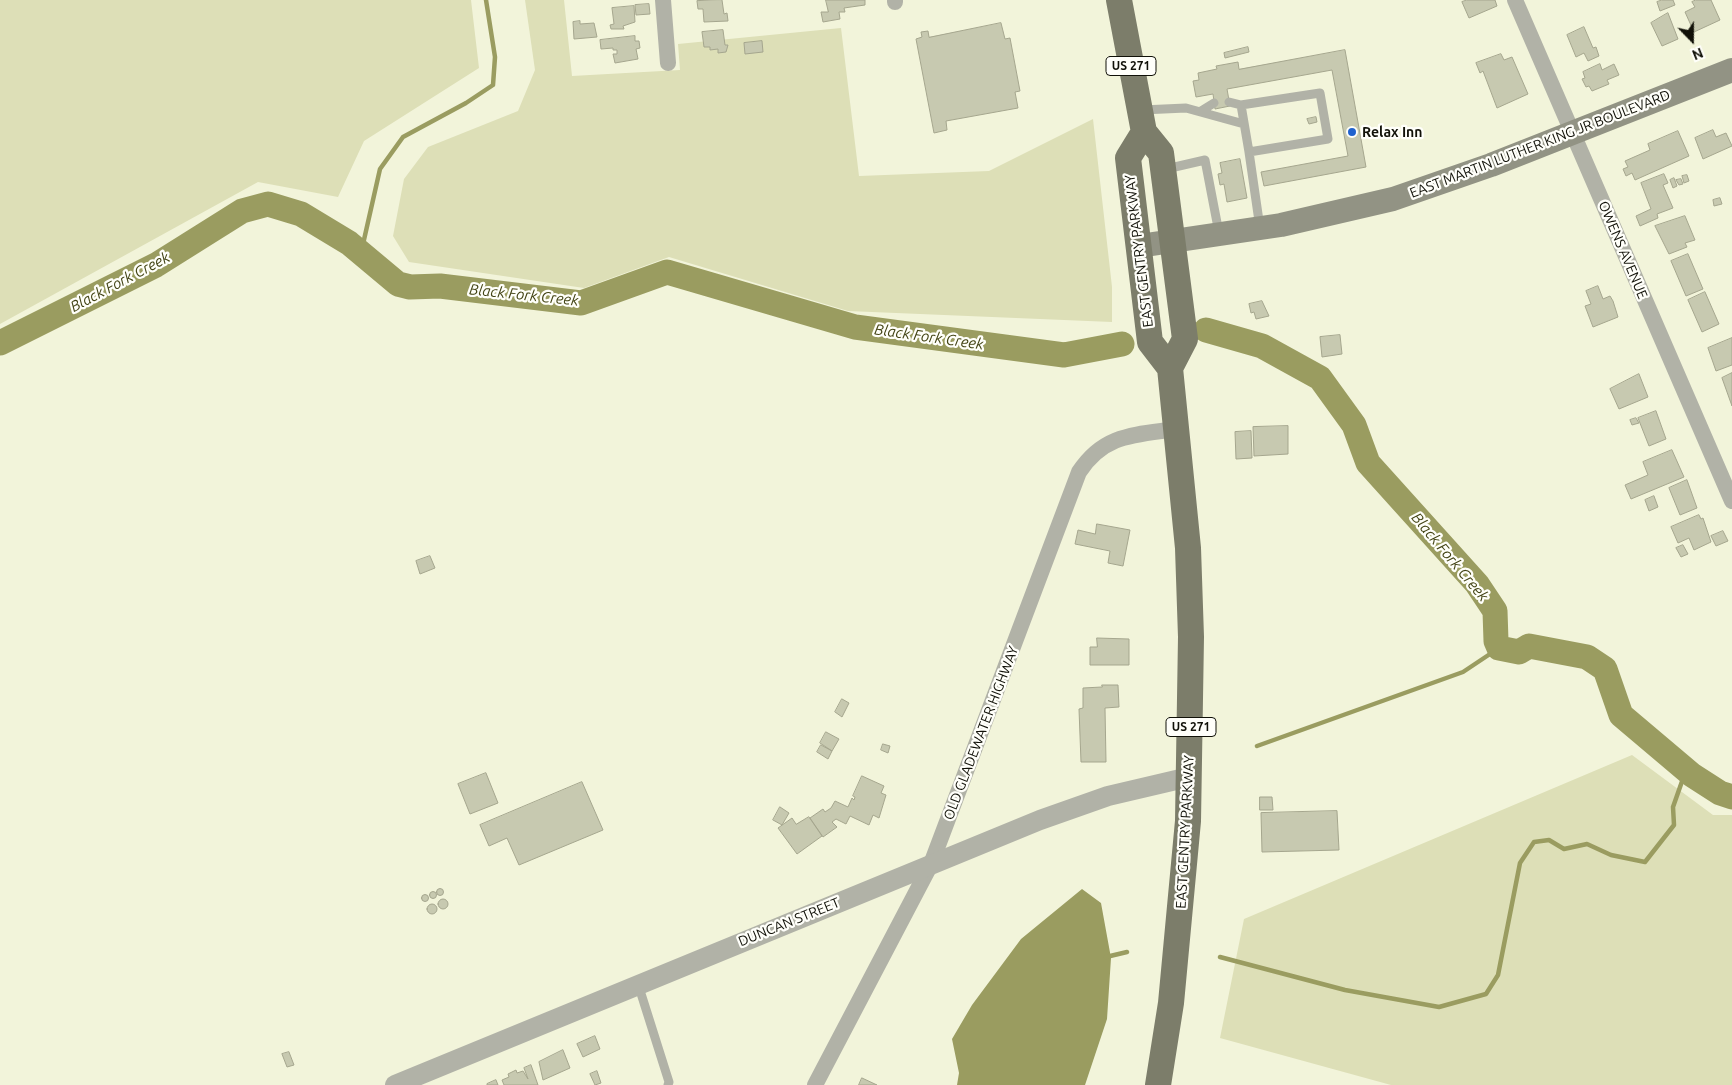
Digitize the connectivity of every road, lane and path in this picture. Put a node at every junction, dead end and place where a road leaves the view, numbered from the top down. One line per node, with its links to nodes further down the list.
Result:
1 (662, 0): 4 (street)
2 (1119, 0): 10 (main road, US 271)
3 (1515, 0): 12 (street, OWENS AVENUE)
4 (668, 63)
5 (1732, 70): 12 (main road, EAST MARTIN LUTHER KING JR BOULEVARD)
6 (1230, 102): 8 (lane)
7 (1214, 103): 9 (lane)
8 (1241, 105): 11 (lane); 13 (lane)
9 (1201, 110): 10 (lane); 11 (lane)
10 (1142, 121): 14 (main road, US 271); 18 (main road, EAST GENTRY PARKWAY)
11 (1244, 124): 13 (lane)
12 (1572, 133): 15 (main road, EAST MARTIN LUTHER KING JR BOULEVARD); 21 (street, OWENS AVENUE)
13 (1249, 152): 15 (lane)
14 (1163, 169): 16 (lane); 17 (main road, US 271)
15 (1260, 228): 16 (main road, EAST MARTIN LUTHER KING JR BOULEVARD)
16 (1219, 234): 17 (main road, EAST MARTIN LUTHER KING JR BOULEVARD)
17 (1172, 241): 18 (main road, EAST MARTIN LUTHER KING JR BOULEVARD); 19 (main road, US 271)
18 (1139, 246): 19 (main road, EAST GENTRY PARKWAY)
19 (1170, 368): 20 (main road, EAST GENTRY PARKWAY / US 271)
20 (1176, 429): 22 (main road, EAST GENTRY PARKWAY / US 271); 23 (street, OLD GLADEWATER HIGHWAY)
21 (1732, 501)
22 (1189, 777): 23 (street, DUNCAN STREET); 28 (main road, EAST GENTRY PARKWAY / US 271)
23 (931, 864): 24 (street, DUNCAN STREET); 27 (street, OLD GLADEWATER HIGHWAY)
24 (638, 984): 25 (street, DUNCAN STREET); 26 (lane)
25 (395, 1085)
26 (668, 1085)
27 (815, 1085)
28 (1158, 1085)

